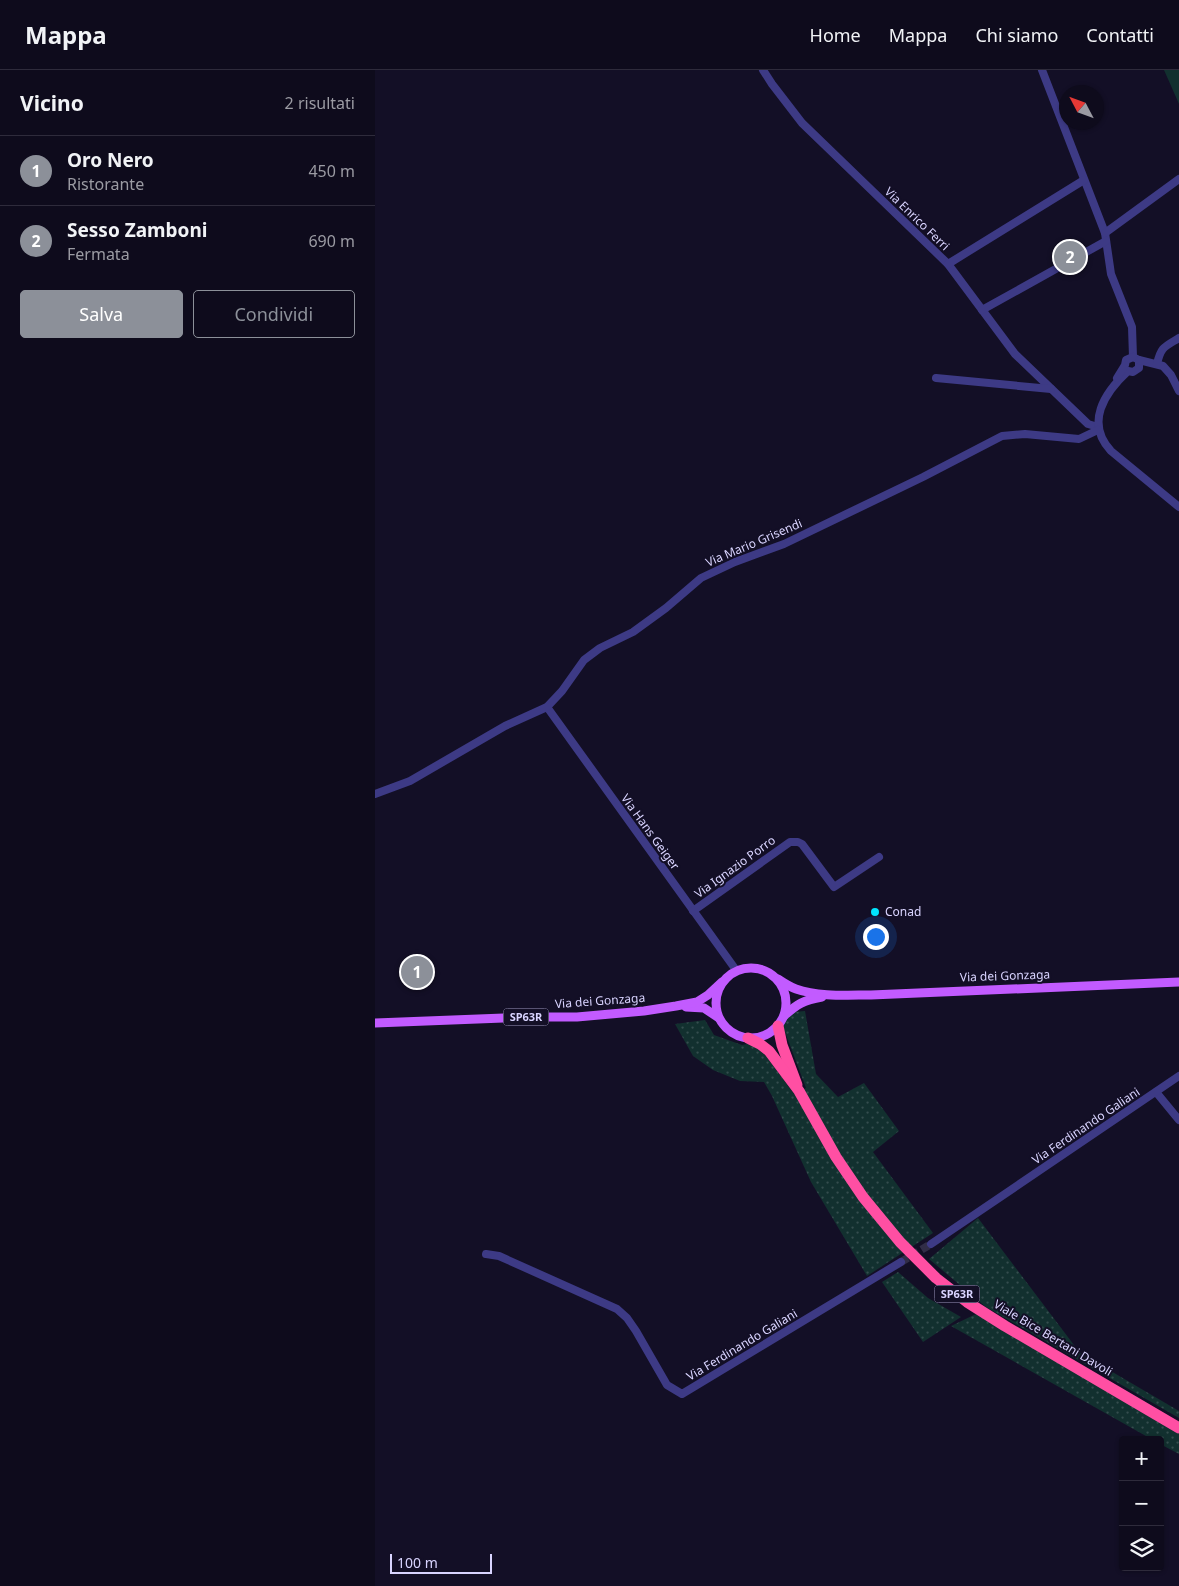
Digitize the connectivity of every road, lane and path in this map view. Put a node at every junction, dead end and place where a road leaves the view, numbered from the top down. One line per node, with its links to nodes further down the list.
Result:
1 (763, 70): 7 (street, Via Enrico Ferri)
2 (1041, 70): 3 (street)
3 (1085, 180): 5 (street); 7 (street)
4 (1179, 180): 5 (street)
5 (1105, 233): 6 (street)
6 (1106, 242): 8 (street); 10 (street)
7 (948, 264): 8 (street, Via Enrico Ferri)
8 (982, 310): 13 (street, Via Enrico Ferri)
9 (1179, 338): 11 (street)
10 (1132, 363): 11 (street); 15 (street)
11 (1155, 364): 14 (street)
12 (936, 378): 13 (street)
13 (1051, 389): 15 (street, Via Enrico Ferri)
14 (1179, 391)
15 (1098, 429): 16 (street, Via Enrico Ferri); 17 (street, Via Mario Grisendi)
16 (1179, 507)
17 (547, 707): 18 (street, Via Mario Grisendi); 20 (street, Via Hans Geiger)
18 (375, 794)
19 (879, 857): 20 (street, Via Ignazio Porro)
20 (693, 911): 21 (street, Via Hans Geiger)
21 (736, 970): 22 (main road); 23 (main road, SP63R)
22 (778, 979): 25 (main road, Via dei Gonzaga); 27 (main road)
23 (722, 982): 26 (main road, SP63R); 28 (main road)
24 (1179, 982): 25 (main road, Via dei Gonzaga)
25 (832, 995): 27 (main road, Via dei Gonzaga)
26 (676, 1006): 28 (main road, SP63R); 29 (main road, Via dei Gonzaga / SP63R)
27 (784, 1016): 30 (main road)
28 (719, 1018): 31 (main road, SP63R)
29 (375, 1023)
30 (778, 1026): 31 (main road); 33 (highway, SP63R)
31 (748, 1038): 33 (highway, SP63R)
32 (1179, 1076): 34 (street, Via Ferdinando Galiani)
33 (799, 1091): 39 (highway, Viale Bice Bertani Davoli / SP63R)
34 (1156, 1092): 35 (street); 36 (street, Via Ferdinando Galiani)
35 (1179, 1120)
36 (931, 1244)
37 (486, 1254): 38 (street, Via Ferdinando Galiani)
38 (901, 1262)
39 (1179, 1428)

